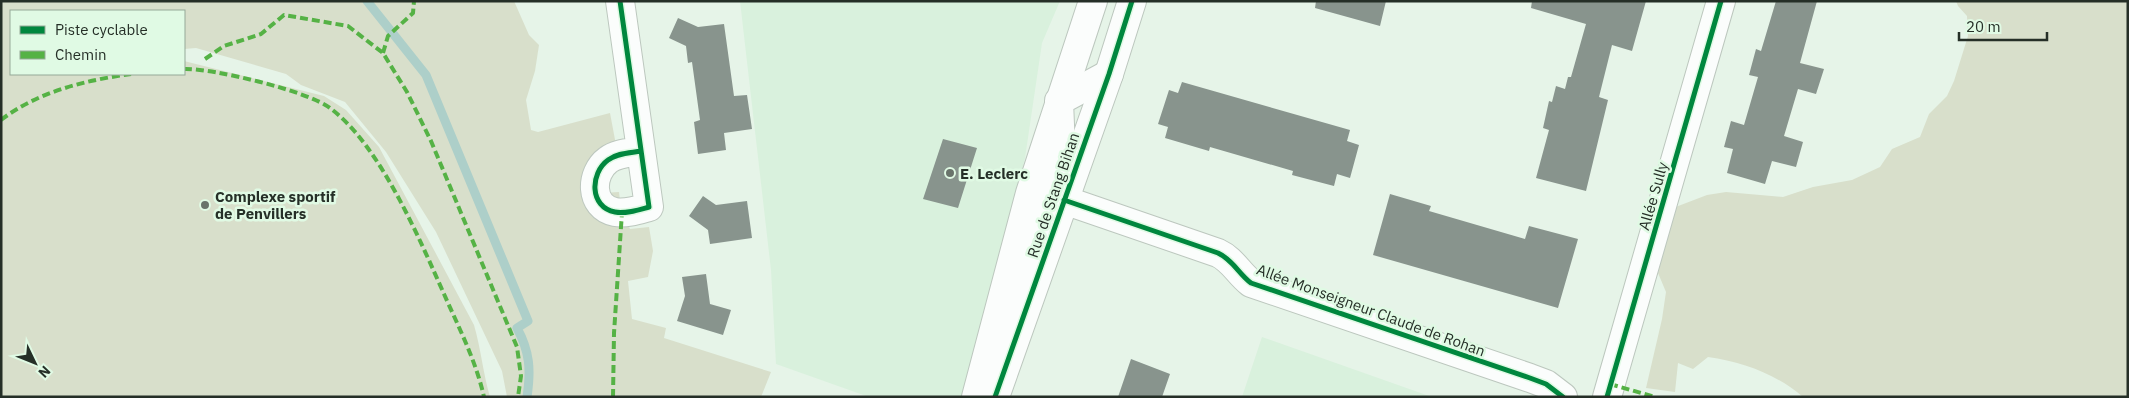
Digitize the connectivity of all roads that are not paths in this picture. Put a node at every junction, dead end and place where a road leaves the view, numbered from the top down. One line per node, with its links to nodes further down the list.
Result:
1 (620, 1): 7 (street)
2 (1093, 1): 6 (street, Rue de Stang Bihan)
3 (1132, 1): 5 (street, Rue de Stang Bihan)
4 (1721, 1): 13 (street, Allée Sully)
5 (1109, 74): 6 (street); 8 (street, Rue de Stang Bihan)
6 (1059, 101): 9 (street); 10 (street, Rue de Stang Bihan)
7 (641, 151)
8 (1064, 200): 9 (street, Rue de Stang Bihan); 12 (street, Allée Monseigneur Claude de Rohan)
9 (1023, 318): 11 (street, Rue de Stang Bihan)
10 (976, 397)
11 (995, 397)
12 (1563, 397)
13 (1607, 397)

